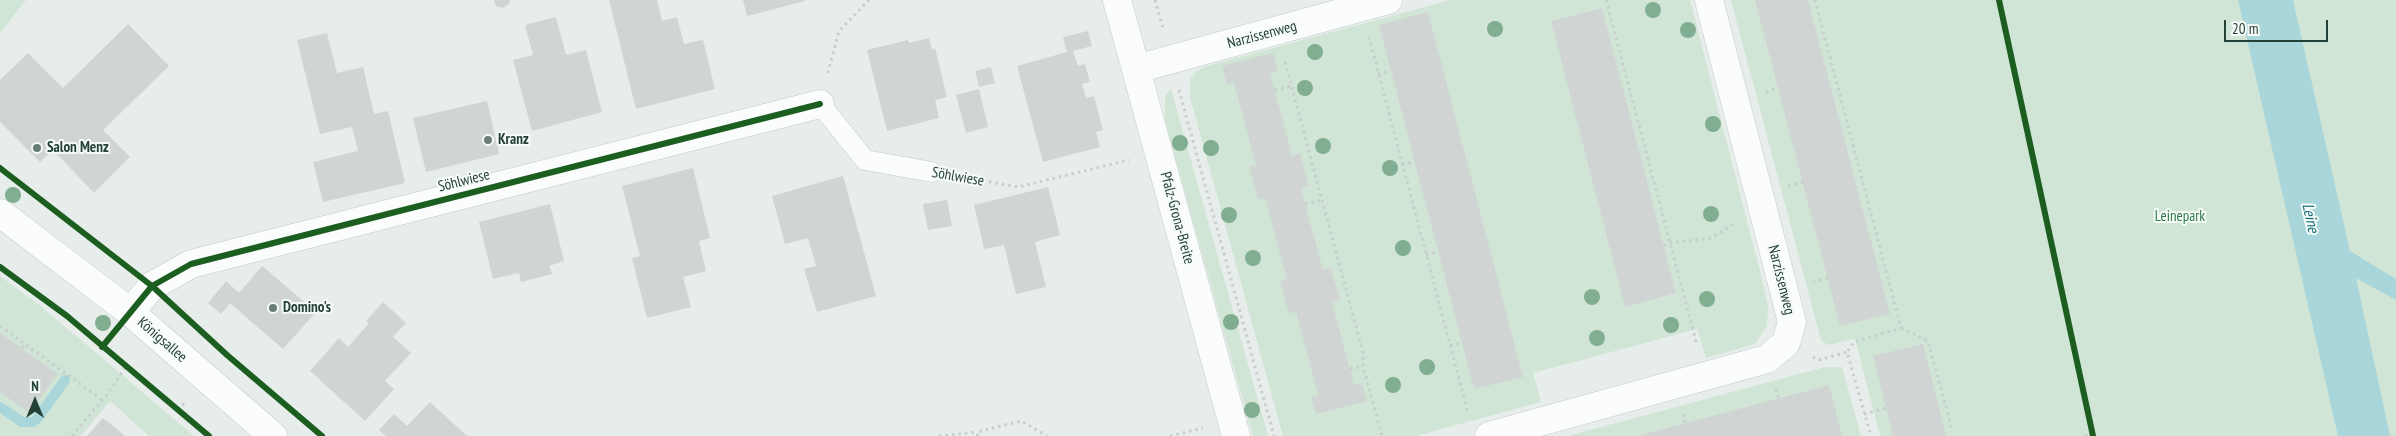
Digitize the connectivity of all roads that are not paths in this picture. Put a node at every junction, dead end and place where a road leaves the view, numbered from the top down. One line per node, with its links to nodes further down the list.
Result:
1 (1118, 0): 4 (street, Pfalz-Grona-Breite)
2 (1388, 0): 4 (street, Narzissenweg)
3 (1708, 0): 9 (street, Narzissenweg)
4 (1136, 69): 11 (street, Pfalz-Grona-Breite)
5 (820, 104): 6 (lane, Söhlwiese); 8 (street, Söhlwiese)
6 (932, 172)
7 (0, 213): 8 (street, Königsallee)
8 (130, 312): 10 (street, Königsallee)
9 (1479, 427)
10 (273, 436)
11 (1236, 436)

